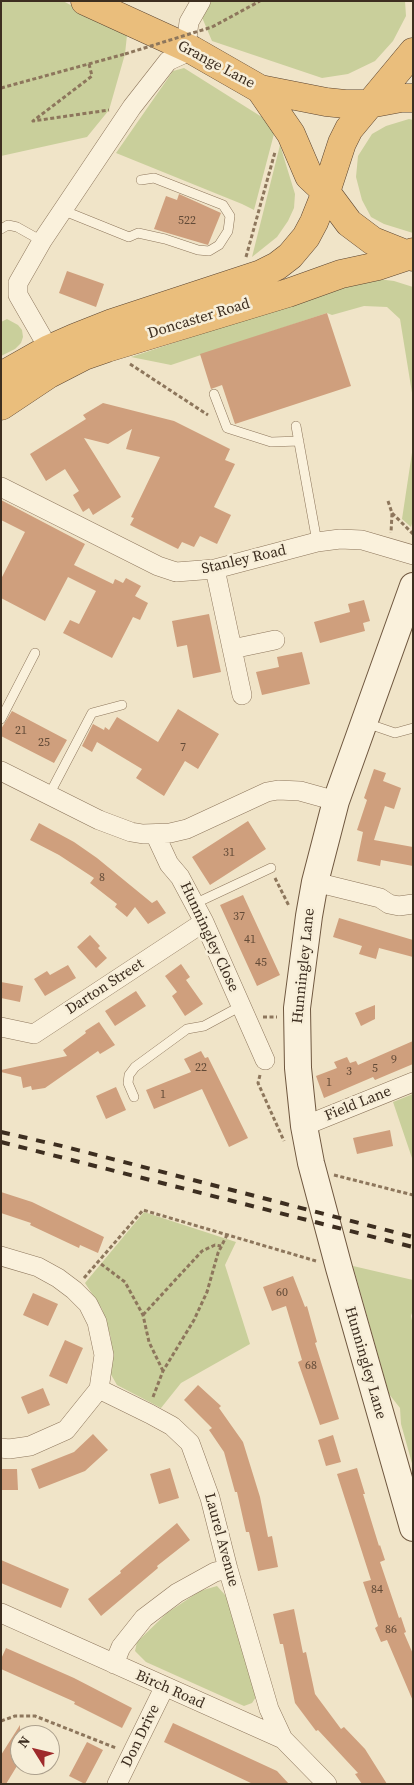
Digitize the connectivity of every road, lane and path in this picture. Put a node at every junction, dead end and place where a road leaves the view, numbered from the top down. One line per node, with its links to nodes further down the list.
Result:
1 (85, 1): 4 (highway, Grange Lane)
2 (201, 1): 4 (street)
3 (260, 1): 6 (path, bridge)
4 (192, 50): 8 (highway, Grange Lane); 11 (street)
5 (413, 52): 10 (highway)
6 (88, 64): 7 (path); 11 (path)
7 (1, 88)
8 (260, 89): 10 (highway); 14 (highway, Grange Lane)
9 (413, 98): 10 (highway)
10 (369, 104): 14 (highway, Doncaster Road)
11 (132, 107): 15 (street)
12 (276, 148): 19 (path)
13 (141, 180): 15 (lane)
14 (326, 192): 18 (highway, Grange Lane); 19 (highway, Doncaster Road)
15 (61, 210): 17 (street)
16 (1, 230): 17 (lane)
17 (42, 240): 20 (street)
18 (411, 255): 21 (highway, Doncaster Road)
19 (239, 282): 22 (highway, Doncaster Road)
20 (9, 294): 22 (street)
21 (106, 348): 25 (highway, Doncaster Road); 27 (path)
22 (49, 349): 23 (highway, Doncaster Road)
23 (1, 376)
24 (214, 394): 27 (lane)
25 (1, 406)
26 (296, 426): 28 (lane)
27 (227, 428): 28 (lane)
28 (299, 441): 33 (lane)
29 (1, 487): 36 (street, Stanley Road)
30 (388, 501): 31 (path)
31 (392, 513): 32 (path); 34 (path)
32 (413, 534)
33 (317, 542): 34 (street, Stanley Road); 36 (street, Stanley Road)
34 (390, 548): 35 (street, Stanley Road)
35 (413, 555)
36 (215, 569): 39 (street)
37 (413, 586): 44 (main road, Hunningley Lane)
38 (275, 640): 39 (street)
39 (232, 649): 41 (street)
40 (35, 653): 43 (lane)
41 (242, 695)
42 (122, 705): 47 (lane)
43 (1, 719)
44 (363, 722): 45 (lane); 48 (main road, Hunningley Lane)
45 (413, 728)
46 (1, 771): 47 (street)
47 (49, 795): 49 (street)
48 (336, 801): 49 (street); 51 (main road, Hunningley Lane)
49 (155, 834): 52 (street, Hunningley Close)
50 (271, 868): 52 (lane); 54 (path)
51 (315, 882): 53 (street); 57 (main road, Hunningley Lane)
52 (194, 904): 55 (street, Hunningley Close)
53 (413, 904)
54 (292, 914)
55 (204, 922): 56 (street, Hunningley Close); 58 (street, Darton Street)
56 (243, 1011): 57 (path); 59 (street, Hunningley Close); 61 (lane)
57 (298, 1019): 62 (main road, Hunningley Lane)
58 (1, 1027)
59 (265, 1060)
60 (413, 1082): 62 (street, Field Lane)
61 (134, 1097)
62 (304, 1126): 63 (main road, Hunningley Lane)
63 (314, 1175): 64 (path); 69 (main road, Hunningley Lane)
64 (413, 1195)
65 (227, 1235): 66 (path); 69 (path); 70 (path)
66 (221, 1246): 71 (path); 72 (path)
67 (1, 1256): 70 (street)
68 (101, 1264): 71 (path)
69 (339, 1268): 76 (main road, Hunningley Lane)
70 (74, 1290): 74 (street)
71 (143, 1315): 72 (path)
72 (163, 1371): 73 (path)
73 (156, 1386)
74 (99, 1389): 75 (street); 77 (street, Laurel Avenue)
75 (1, 1448)
76 (413, 1528)
77 (228, 1570): 79 (street); 82 (street, Laurel Avenue)
78 (1, 1613): 79 (street, Birch Road)
79 (114, 1664): 80 (street, Birch Road)
80 (164, 1688): 82 (street, Birch Road); 83 (street, Don Drive)
81 (1, 1721): 83 (path)
82 (282, 1739): 85 (street, Birch Road)
83 (132, 1755): 84 (street, Don Drive)
84 (117, 1784)
85 (327, 1784)

